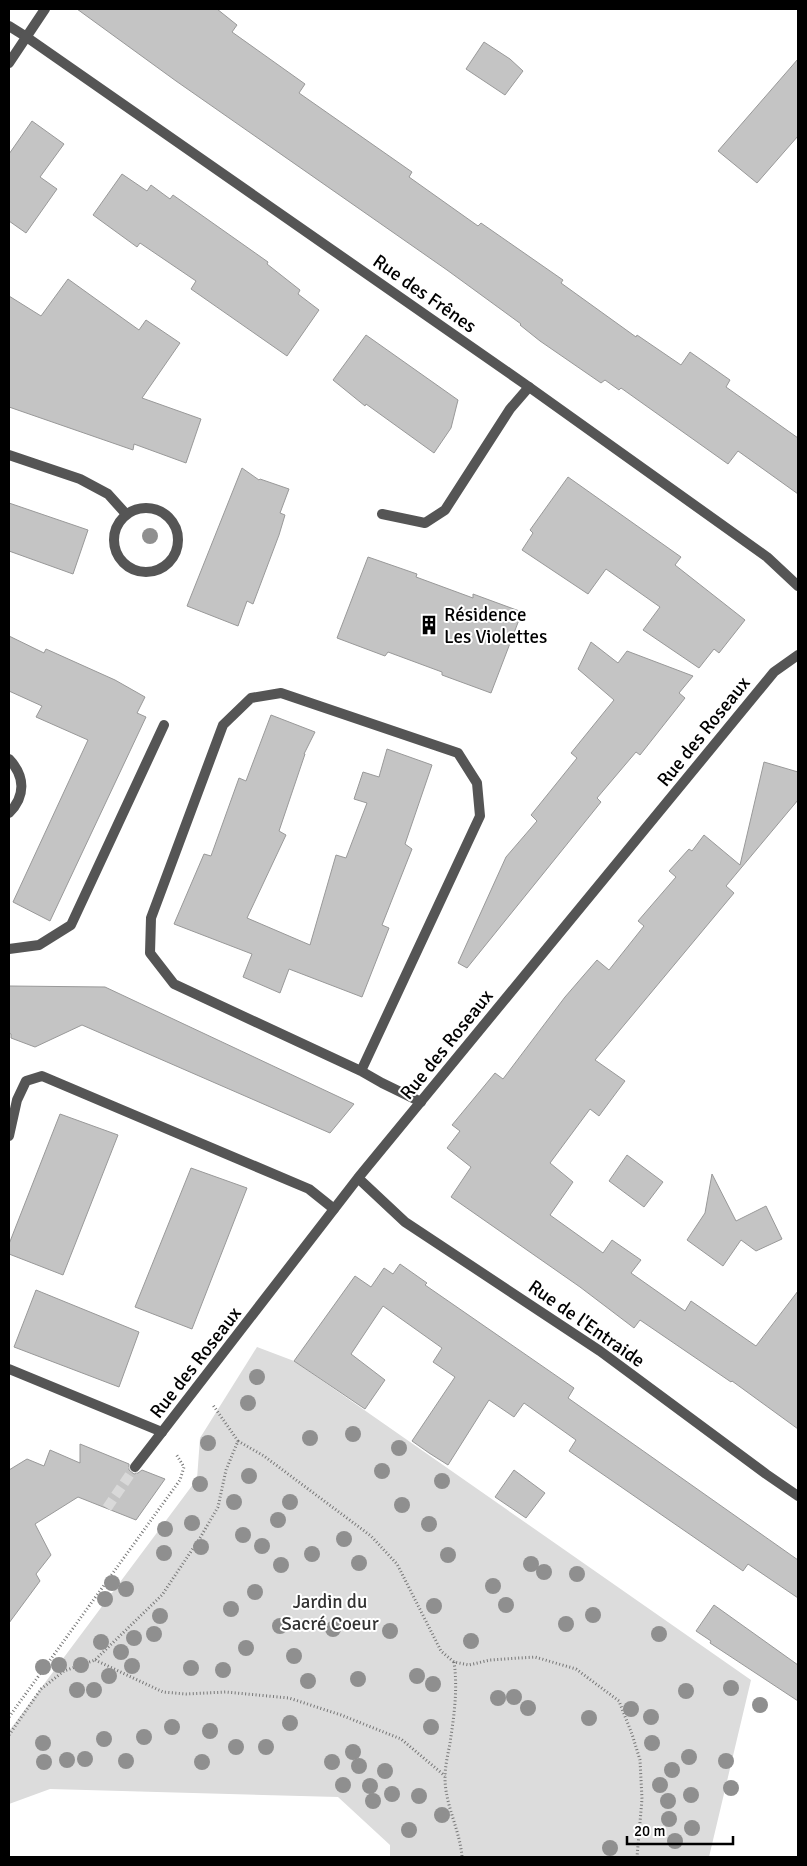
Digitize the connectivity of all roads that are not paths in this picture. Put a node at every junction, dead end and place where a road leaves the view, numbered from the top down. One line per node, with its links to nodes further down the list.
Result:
1 (44, 9): 3 (street)
2 (9, 26): 3 (street, Rue des Frênes)
3 (26, 36): 4 (street); 5 (street, Rue des Frênes)
4 (9, 63)
5 (529, 387): 8 (street); 9 (street, Rue des Frênes)
6 (9, 455): 7 (street)
7 (126, 514): 7 (street)
8 (382, 514)
9 (798, 586)
10 (798, 655): 16 (street, Rue des Roseaux)
11 (164, 725): 14 (street)
12 (9, 759): 13 (street)
13 (9, 813)
14 (9, 950)
15 (361, 1071): 15 (street); 16 (street)
16 (421, 1102): 18 (street, Rue des Roseaux)
17 (9, 1136): 19 (street)
18 (358, 1178): 19 (street, Rue des Roseaux); 23 (street, Rue de l'Entraide)
19 (334, 1209): 21 (street, Rue des Roseaux)
20 (9, 1369): 21 (street)
21 (162, 1432): 22 (street, Rue des Roseaux)
22 (135, 1467)
23 (798, 1496)

